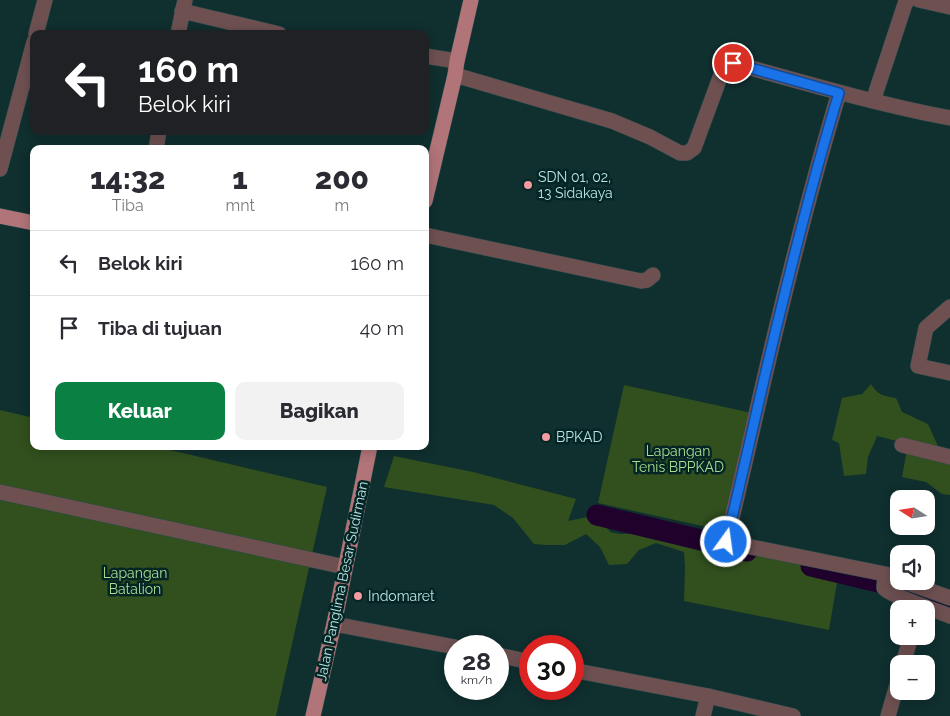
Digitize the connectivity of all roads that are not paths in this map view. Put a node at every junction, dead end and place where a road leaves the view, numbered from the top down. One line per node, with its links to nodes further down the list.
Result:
1 (45, 0): 7 (street)
2 (471, 0): 12 (main road)
3 (908, 0): 14 (street)
4 (919, 0): 6 (street)
5 (183, 6): 8 (street); 9 (street)
6 (950, 7)
7 (37, 30)
8 (179, 30)
9 (265, 30)
10 (30, 57): 16 (street)
11 (429, 58): 12 (street)
12 (456, 68): 13 (street); 17 (main road)
13 (839, 93): 14 (street); 29 (street)
14 (873, 101): 15 (street)
15 (950, 118)
16 (0, 168)
17 (429, 184)
18 (0, 216): 19 (main road)
19 (30, 222)
20 (429, 236): 21 (street)
21 (653, 275)
22 (950, 307): 23 (street)
23 (950, 373)
24 (902, 445): 26 (street)
25 (369, 450): 28 (main road, Jalan Panglima Besar Sudirman)
26 (950, 457)
27 (0, 492): 28 (street)
28 (346, 566): 35 (main road, Jalan Panglima Besar Sudirman)
29 (888, 580): 32 (street)
30 (928, 590): 31 (street)
31 (950, 598)
32 (906, 600)
33 (935, 611): 34 (street)
34 (950, 616)
35 (334, 624): 36 (street); 40 (main road, Jalan Panglima Besar Sudirman)
36 (444, 645)
37 (584, 672): 38 (street)
38 (708, 696): 41 (street); 42 (street)
39 (893, 700): 43 (street)
40 (313, 716)
41 (703, 716)
42 (793, 716)
43 (888, 716)

